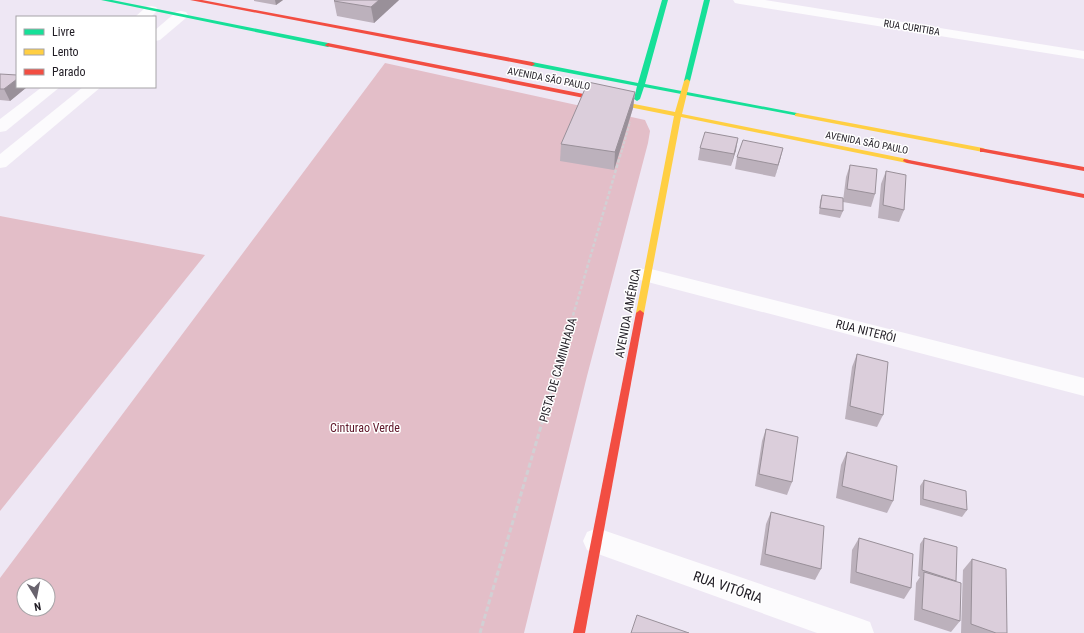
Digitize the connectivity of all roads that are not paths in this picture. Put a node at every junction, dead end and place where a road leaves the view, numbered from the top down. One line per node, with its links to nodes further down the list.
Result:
1 (104, 0): 7 (main road, AVENIDA SÃO PAULO)
2 (163, 0): 7 (main road)
3 (198, 0): 8 (main road); 11 (main road, AVENIDA SÃO PAULO)
4 (665, 0): 11 (main road)
5 (707, 0): 14 (main road, AVENIDA AMÉRICA)
6 (740, 0): 10 (street, RUA CURITIBA)
7 (146, 13): 8 (main road, AVENIDA SÃO PAULO)
8 (181, 15): 9 (street); 15 (main road, AVENIDA SÃO PAULO)
9 (156, 36)
10 (1084, 55)
11 (642, 85): 14 (main road, AVENIDA SÃO PAULO); 15 (main road)
12 (51, 88): 17 (street)
13 (92, 88): 19 (street)
14 (682, 93): 18 (main road, AVENIDA AMÉRICA); 22 (main road, AVENIDA SÃO PAULO)
15 (635, 106): 18 (main road, AVENIDA SÃO PAULO)
16 (0, 108): 17 (street)
17 (22, 110): 19 (street); 20 (street)
18 (678, 115): 23 (main road, AVENIDA SÃO PAULO); 24 (main road, AVENIDA AMÉRICA)
19 (58, 116): 21 (street)
20 (0, 127)
21 (0, 163)
22 (1084, 169)
23 (1084, 196)
24 (647, 275): 25 (street, RUA NITERÓI); 26 (main road, AVENIDA AMÉRICA)
25 (1084, 387)
26 (597, 541): 27 (main road, AVENIDA AMÉRICA); 28 (street, RUA VITÓRIA)
27 (579, 633)
28 (860, 633)

